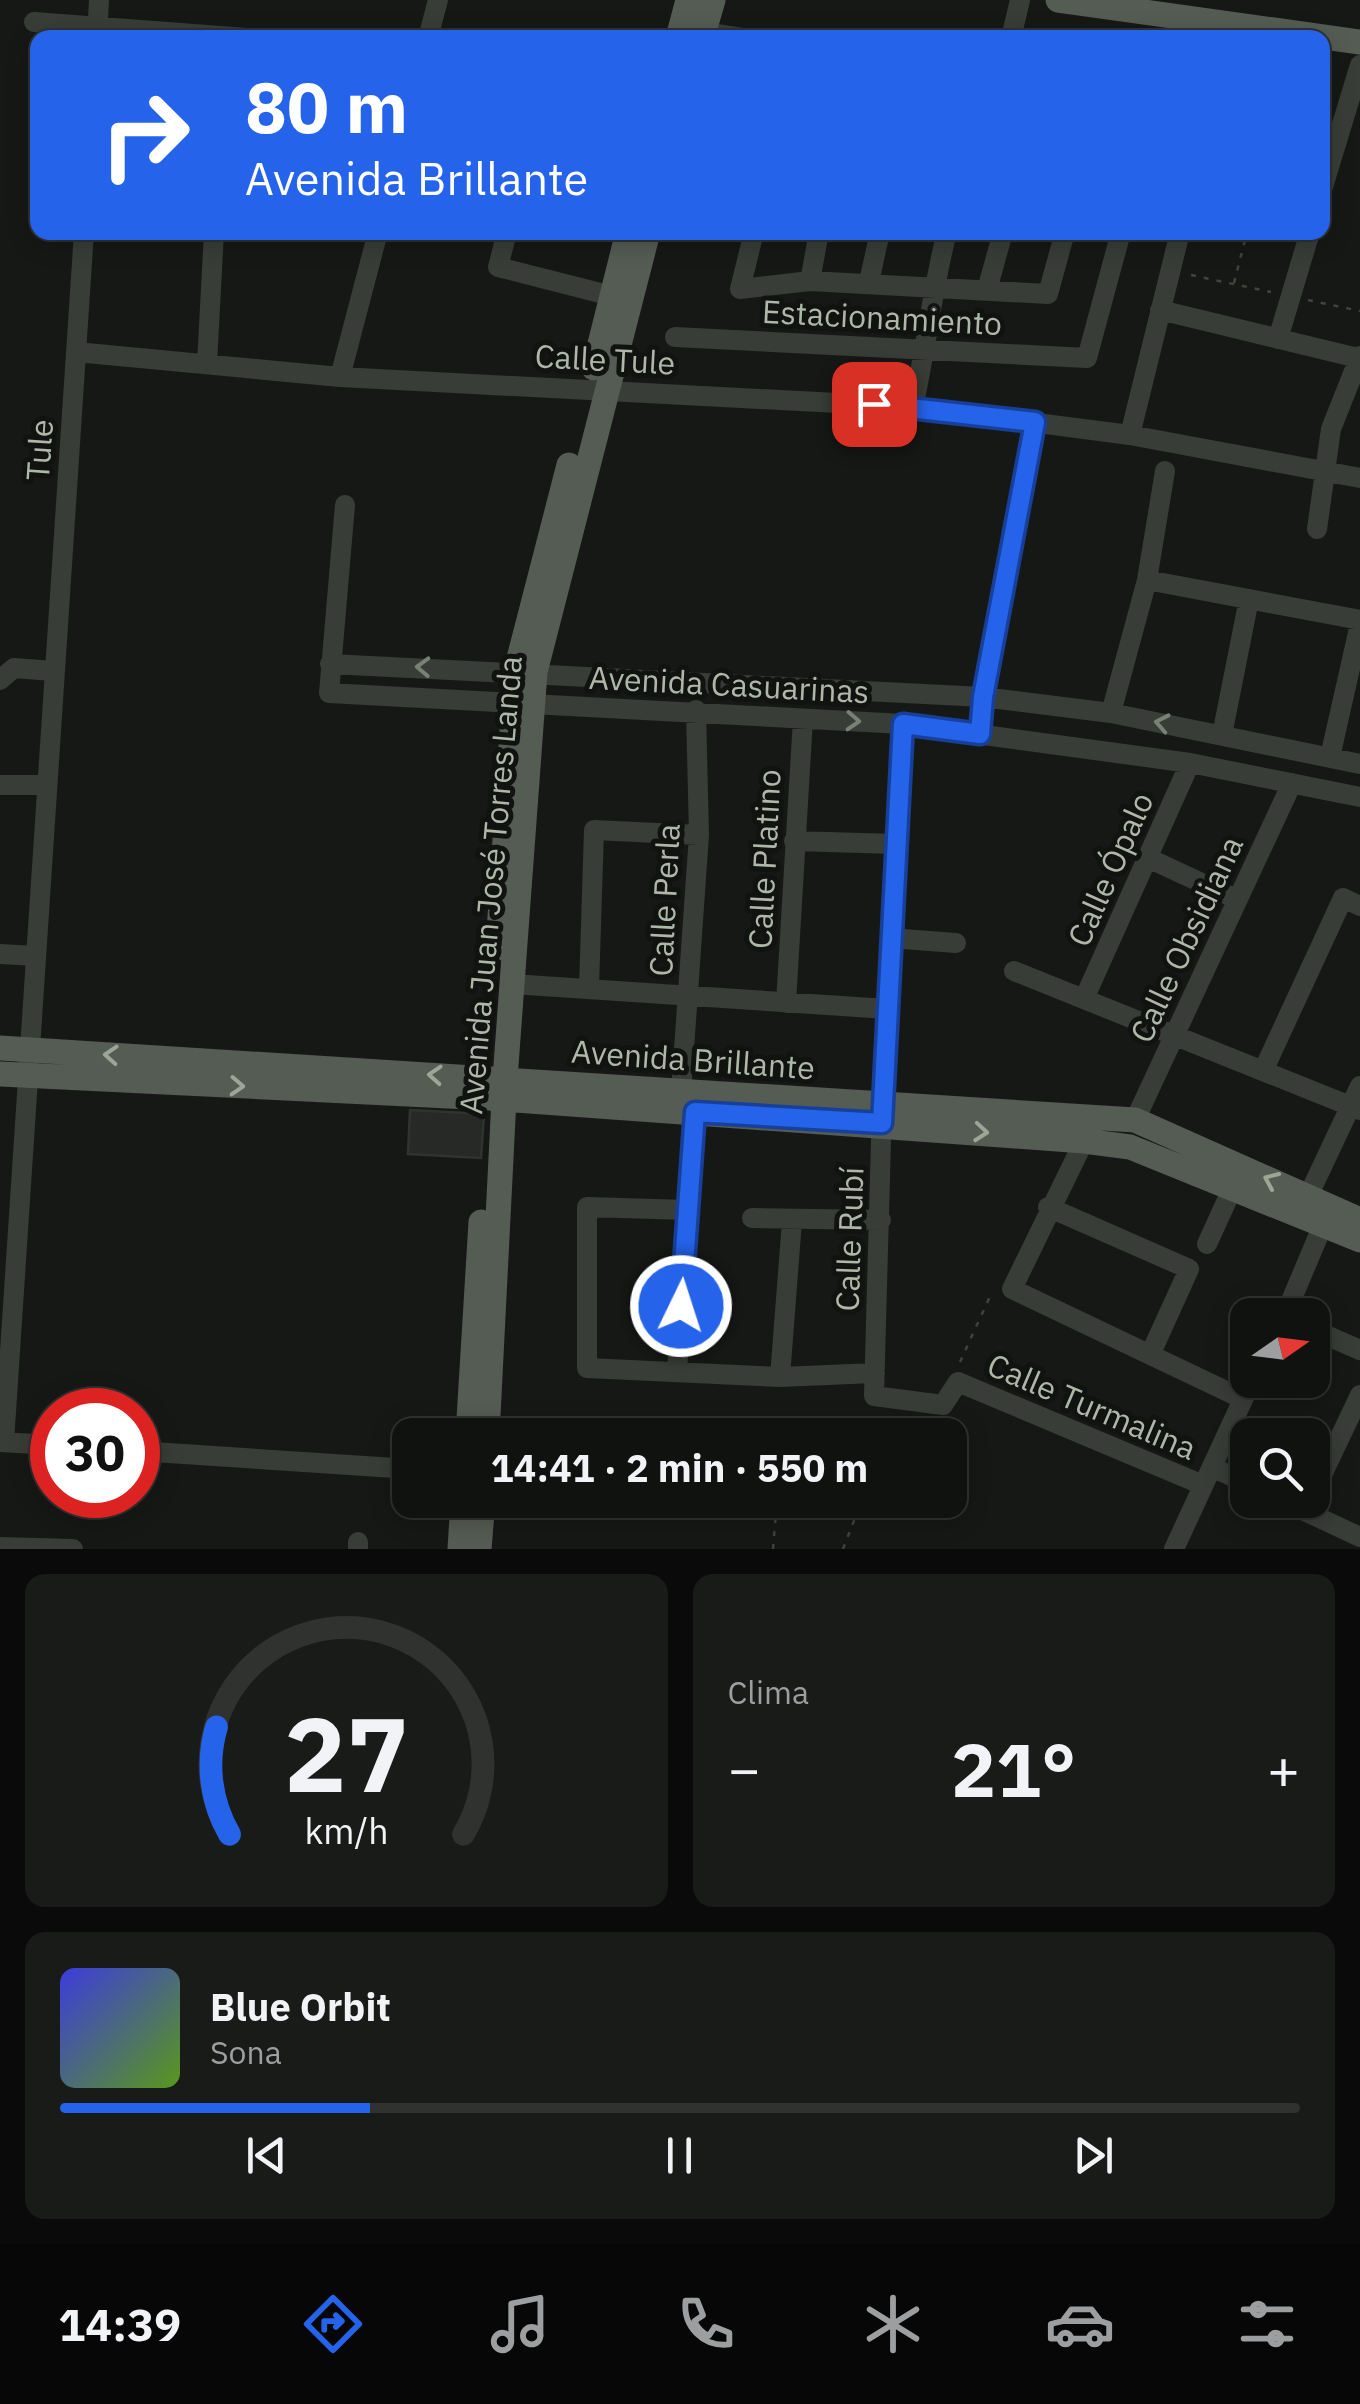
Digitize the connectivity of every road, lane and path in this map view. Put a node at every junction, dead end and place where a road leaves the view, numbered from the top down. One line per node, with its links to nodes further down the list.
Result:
1 (99, 0): 11 (street)
2 (438, 0): 12 (street)
3 (688, 0): 13 (main road)
4 (714, 0): 14 (main road)
5 (1020, 0): 15 (street)
6 (1058, 0): 7 (main road)
7 (1198, 9): 9 (main road)
8 (34, 22): 10 (street)
9 (1240, 22): 16 (main road)
10 (85, 30)
11 (98, 30)
12 (430, 30)
13 (680, 30)
14 (705, 30)
15 (1013, 30)
16 (1288, 30)
17 (1330, 37): 18 (main road)
18 (1360, 42)
19 (1360, 64): 20 (street)
20 (1330, 163)
21 (83, 240): 50 (street, Tule)
22 (214, 240): 52 (street)
23 (376, 240): 53 (street)
24 (505, 240): 43 (street)
25 (626, 240): 43 (main road, Avenida Juan José Torres Landa)
26 (645, 240): 54 (main road, Avenida Juan José Torres Landa)
27 (752, 240): 38 (street)
28 (818, 240): 38 (street)
29 (878, 240): 39 (street)
30 (945, 240): 41 (street)
31 (1001, 240): 42 (street)
32 (1063, 240): 42 (street)
33 (1119, 240): 49 (street, Estacionamiento)
34 (1178, 240): 37 (street)
35 (1246, 240): 40 (path)
36 (1308, 240): 44 (street)
37 (1170, 270): 40 (path); 45 (street)
38 (810, 281): 39 (street)
39 (869, 282): 41 (street)
40 (1234, 284): 44 (path)
41 (932, 288): 42 (street); 49 (street)
42 (987, 290)
43 (612, 296): 54 (main road, Avenida Juan José Torres Landa)
44 (1291, 296): 46 (path); 48 (street)
45 (1160, 310): 48 (street); 57 (street)
46 (1360, 311)
47 (674, 337): 49 (street, Estacionamiento)
48 (1278, 339): 51 (street)
49 (926, 348): 55 (street)
50 (76, 352): 52 (street, Calle Tule); 68 (street, Tule)
51 (1359, 358): 59 (street)
52 (207, 364): 53 (street, Calle Tule)
53 (340, 378): 54 (street, Calle Tule)
54 (598, 387): 55 (street, Calle Tule); 67 (main road, Avenida Juan José Torres Landa)
55 (913, 407): 56 (street, Calle Tule)
56 (1035, 422): 57 (street, Calle Tule); 70 (street)
57 (1130, 435): 59 (street, Calle Tule)
58 (1165, 470): 63 (street)
59 (1324, 471): 60 (street, Calle Tule); 62 (street)
60 (1360, 478)
61 (345, 505): 66 (street)
62 (1317, 529)
63 (1147, 580): 64 (street); 73 (street)
64 (1248, 599): 65 (street); 77 (street)
65 (1360, 622): 79 (street)
66 (330, 664): 67 (street, Avenida Casuarinas, one-way to 66); 71 (street, Avenida Casuarinas)
67 (525, 671): 70 (street, Avenida Casuarinas); 71 (main road, Avenida Juan José Torres Landa)
68 (52, 672): 69 (street); 85 (street, Tule)
69 (0, 680)
70 (983, 697): 73 (street, Avenida Casuarinas); 76 (street)
71 (522, 703): 72 (street, Avenida Casuarinas); 98 (main road, Avenida Juan José Torres Landa); 109 (main road, Avenida Juan José Torres Landa)
72 (696, 710): 74 (street, Avenida Casuarinas); 87 (street, Calle Perla)
73 (1111, 713): 77 (street, Avenida Casuarinas, one-way to 73)
74 (803, 719): 75 (street, Avenida Casuarinas, one-way to 75); 88 (street, Calle Platino)
75 (903, 724): 76 (street, Avenida Casuarinas); 89 (street, Calle Rubí)
76 (980, 734): 80 (street, Avenida Casuarinas)
77 (1222, 735): 78 (street, Avenida Casuarinas)
78 (1256, 742): 79 (street, Avenida Casuarinas); 82 (street)
79 (1330, 757): 81 (street, Avenida Casuarinas)
80 (1190, 763): 82 (street, Avenida Casuarinas); 90 (street, Calle Ópalo)
81 (1360, 764)
82 (1249, 775): 83 (street, Avenida Casuarinas)
83 (1292, 784): 86 (street, Avenida Casuarinas); 91 (street, Calle Obsidiana)
84 (0, 785): 85 (street)
85 (47, 786): 96 (street, Tule)
86 (1360, 797)
87 (699, 835): 99 (street); 100 (street, Calle Perla)
88 (794, 841): 89 (street); 102 (street, Calle Platino)
89 (895, 844): 93 (street, Calle Rubí)
90 (1148, 858): 91 (street); 101 (street, Calle Ópalo)
91 (1236, 899): 104 (street, Calle Obsidiana)
92 (1352, 902): 107 (street)
93 (890, 938): 94 (street); 103 (street, Calle Rubí)
94 (956, 943)
95 (0, 954): 96 (street)
96 (36, 956): 106 (street, Tule)
97 (1014, 971): 101 (street)
98 (512, 984): 99 (street); 109 (main road, Avenida Juan José Torres Landa)
99 (589, 988): 100 (street)
100 (689, 997): 102 (street); 111 (street, Calle Perla)
101 (1084, 999): 104 (street)
102 (786, 1003): 103 (street)
103 (887, 1009): 112 (street, Calle Rubí)
104 (1174, 1036): 107 (street); 113 (street, Calle Obsidiana)
105 (0, 1048): 106 (main road, Avenida Brillante)
106 (29, 1063): 108 (main road, Avenida Brillante); 109 (main road, Avenida Brillante); 127 (street, Tule)
107 (1264, 1069): 110 (street)
108 (0, 1074)
109 (497, 1088): 111 (main road, Avenida Brillante); 138 (main road, Avenida Juan José Torres Landa); 139 (main road, Avenida Juan José Torres Landa)
110 (1357, 1100): 118 (street)
111 (688, 1102): 112 (main road, Avenida Brillante); 117 (street, Calle Perla)
112 (882, 1114): 113 (main road, Avenida Brillante); 114 (main road, Avenida Brillante, one-way to 114); 120 (street, Calle Rubí)
113 (1136, 1120): 118 (main road, Avenida Brillante, one-way to 113)
114 (1084, 1141): 115 (main road, Avenida Brillante); 116 (street)
115 (1233, 1187): 118 (main road, Avenida Brillante); 124 (street)
116 (1048, 1207): 125 (street); 130 (street)
117 (687, 1210): 131 (street, Calle Perla); 131 (street)
118 (1316, 1210): 121 (main road, Avenida Brillante); 123 (main road, Avenida Brillante); 126 (street)
119 (752, 1218): 122 (street)
120 (881, 1220): 122 (street); 132 (street, Calle Rubí)
121 (1360, 1220)
122 (792, 1221): 133 (street)
123 (1360, 1240)
124 (1208, 1244)
125 (1012, 1289): 130 (street); 134 (path)
126 (1290, 1298)
127 (7, 1308): 140 (street, Tule)
128 (1330, 1337): 129 (street)
129 (1360, 1350)
130 (1150, 1355): 135 (street)
131 (677, 1371): 133 (street)
132 (875, 1373): 133 (street); 134 (street, Calle Rubí)
133 (780, 1377)
134 (958, 1382): 145 (street, Calle Turmalina)
135 (1230, 1383)
136 (1360, 1394): 143 (street)
137 (1244, 1398): 145 (street)
138 (469, 1418)
139 (487, 1418)
140 (2, 1442): 141 (street)
141 (30, 1444)
142 (160, 1452): 144 (street)
143 (1330, 1458)
144 (392, 1468)
145 (1208, 1476): 146 (street, Calle Turmalina); 159 (street)
146 (1230, 1480)
147 (1330, 1516): 152 (street)
148 (462, 1518): 155 (main road)
149 (481, 1518): 156 (main road)
150 (775, 1518): 157 (path)
151 (855, 1518): 158 (path)
152 (1360, 1537)
153 (0, 1547): 154 (street)
154 (70, 1549)
155 (460, 1549)
156 (478, 1549)
157 (773, 1549)
158 (843, 1549)
159 (1174, 1549)

